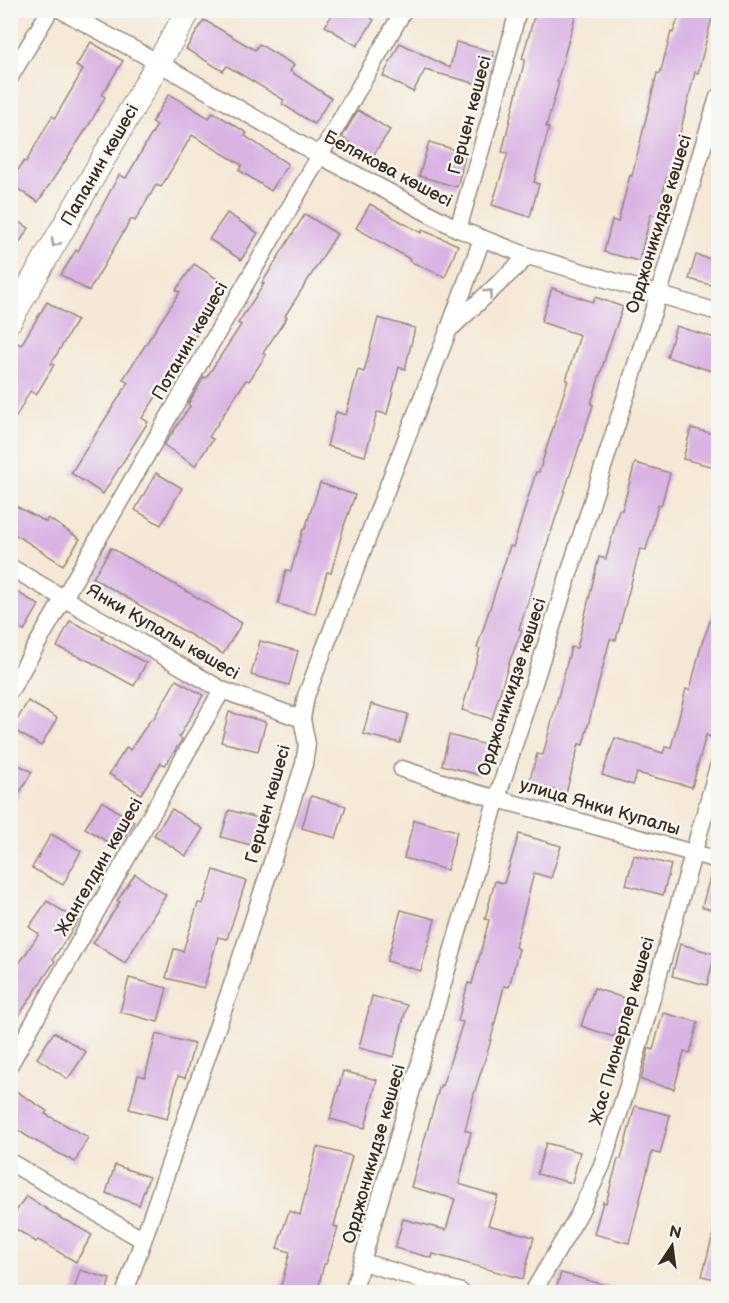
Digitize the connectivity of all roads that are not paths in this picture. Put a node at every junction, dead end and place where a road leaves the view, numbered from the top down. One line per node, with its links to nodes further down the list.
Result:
1 (50, 10): 7 (street)
2 (61, 10): 6 (street, Белякова көшесі)
3 (189, 10): 6 (main road, Папанин көшесі)
4 (404, 10): 9 (street, Потанин көшесі)
5 (518, 10): 10 (street, Герцен көшесі)
6 (159, 63): 9 (street, Белякова көшесі); 15 (main road, Папанин көшесі, one-way to 15)
7 (10, 77)
8 (718, 97): 13 (street, Орджоникидзе көшесі)
9 (319, 155): 10 (street, Белякова көшесі); 18 (street, Потанин көшесі)
10 (458, 229): 11 (street, Белякова көшесі)
11 (482, 239): 12 (street, Белякова көшесі); 16 (street, Герцен көшесі)
12 (528, 256): 13 (street, Белякова көшесі); 16 (street, one-way to 12)
13 (658, 296): 14 (street, Белякова көшесі); 24 (street, Орджоникидзе көшесі)
14 (718, 312)
15 (10, 320)
16 (449, 330): 21 (street, Герцен көшесі)
17 (10, 567): 18 (street, Янки Купалы көшесі)
18 (64, 598): 19 (street, Янки Купалы көшесі); 20 (street, Потанин көшесі)
19 (222, 690): 21 (street, Янки Купалы көшесі); 27 (street, Жангелдин көшесі)
20 (10, 691)
21 (302, 719): 29 (street, Герцен көшесі)
22 (718, 768): 25 (street, Жас Пионерлер көшесі)
23 (402, 769): 24 (street, улица Янки Купалы)
24 (497, 798): 25 (street, улица Янки Купалы); 30 (street, Орджоникидзе көшесі)
25 (693, 854): 26 (street, улица Янки Купалы); 34 (street, Жас Пионерлер көшесі)
26 (718, 860)
27 (10, 1064)
28 (10, 1162): 29 (street)
29 (143, 1240): 31 (street, Герцен көшесі)
30 (363, 1262): 32 (street, Орджоникидзе көшесі); 33 (street)
31 (125, 1293)
32 (353, 1293)
33 (461, 1293)
34 (533, 1293)

